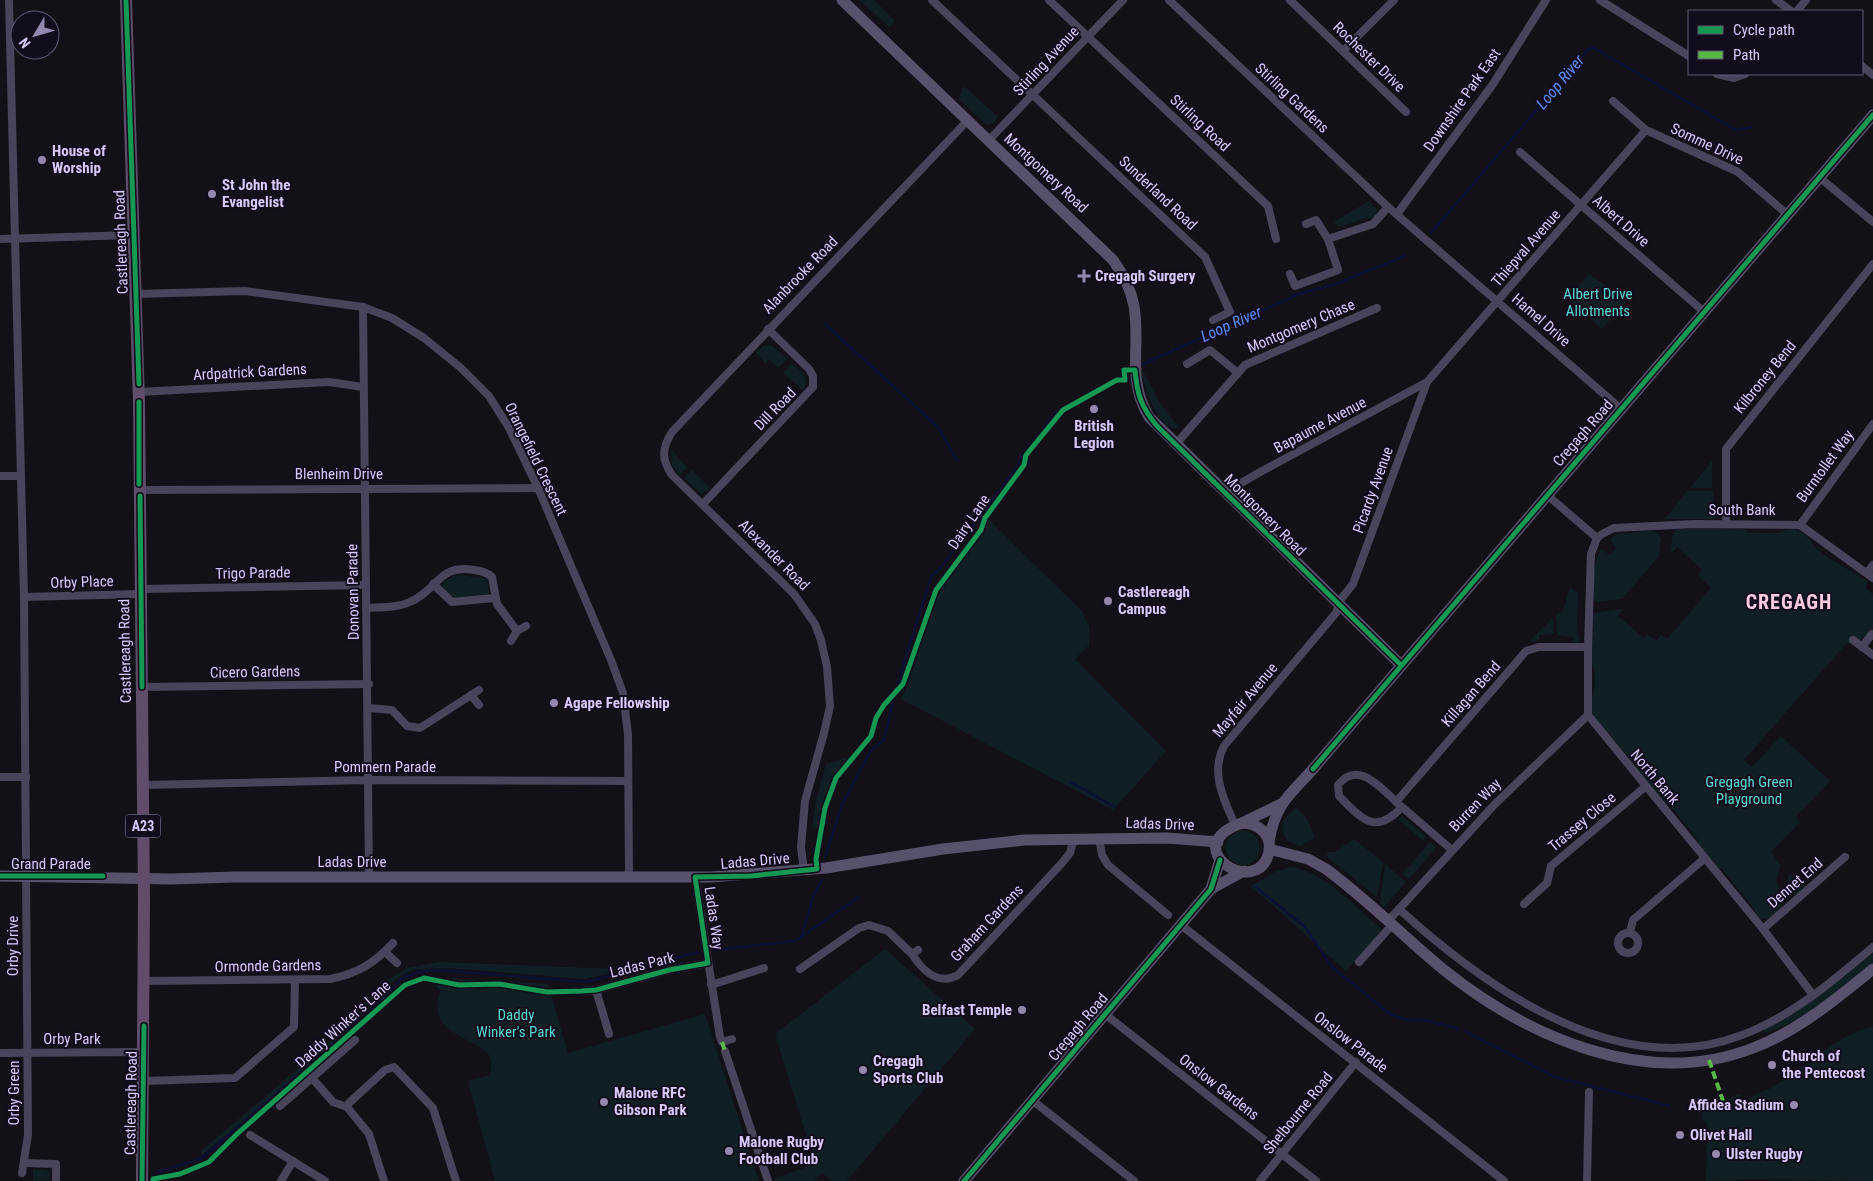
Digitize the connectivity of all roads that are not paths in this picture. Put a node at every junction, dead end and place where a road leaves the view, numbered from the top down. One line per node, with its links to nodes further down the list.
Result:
1 (9, 0): 40 (street, Orby Drive)
2 (126, 0): 38 (main road, Castlereagh Road / A23)
3 (842, 0): 27 (street, Montgomery Road)
4 (932, 0): 23 (street)
5 (1049, 0): 16 (street, Stirling Road)
6 (1123, 0): 16 (street, Stirling Avenue)
7 (1169, 0): 33 (street, Stirling Gardens)
8 (1290, 0): 17 (street, Rochester Drive)
9 (1394, 0): 17 (street)
10 (1546, 0): 34 (street, Downshire Park East)
11 (1600, 0): 18 (street)
12 (1776, 0): 14 (street)
13 (1806, 0): 15 (street)
14 (1790, 10)
15 (1798, 10)
16 (1088, 38): 23 (street, Stirling Avenue); 41 (street, Stirling Road)
17 (1343, 51): 25 (street, Rochester Drive)
18 (1688, 55)
19 (1863, 67): 22 (street)
20 (1721, 75): 21 (street)
21 (1742, 75)
22 (1873, 75)
23 (1034, 95): 29 (street, Stirling Avenue); 50 (street, Sunderland Road)
24 (1613, 101): 28 (street, Somme Drive)
25 (1406, 112)
26 (1873, 115): 31 (street, Cregagh Road)
27 (968, 120): 29 (street, Montgomery Road); 51 (street, Alanbrooke Road)
28 (1646, 130): 32 (street, Thiepval Avenue); 35 (street, Somme Drive)
29 (989, 140): 59 (street, Montgomery Road)
30 (1520, 152): 32 (street, Albert Drive)
31 (1819, 177): 35 (street, Cregagh Road); 36 (street)
32 (1581, 205): 46 (street, Thiepval Avenue); 49 (street, Albert Drive)
33 (1388, 207): 34 (street, Stirling Gardens); 42 (street)
34 (1397, 214): 46 (street, Hamel Drive)
35 (1787, 214): 49 (street, Cregagh Road)
36 (1873, 222)
37 (1306, 224): 42 (street)
38 (133, 235): 40 (street); 45 (main road, Castlereagh Road / A23)
39 (0, 239): 40 (street)
40 (15, 239): 62 (street, Orby Drive)
41 (1276, 239)
42 (1328, 239): 44 (street)
43 (1873, 264): 69 (street, Kilbroney Bend)
44 (1290, 274)
45 (135, 294): 47 (street, Orangefield Crescent); 56 (main road, Castlereagh Road / A23)
46 (1498, 302): 54 (street, Thiepval Avenue); 57 (street, Hamel Drive)
47 (363, 307): 55 (street, Donovan Parade); 63 (street, Orangefield Crescent)
48 (1377, 308): 53 (street, Montgomery Chase)
49 (1704, 312): 57 (street, Cregagh Road)
50 (1213, 320)
51 (768, 329): 60 (street, Alanbrooke Road); 68 (street, Dill Road)
52 (1187, 364): 53 (street, Montgomery Chase)
53 (1238, 373): 59 (street, Montgomery Chase)
54 (1427, 382): 67 (street, Bapaume Avenue); 79 (street, Picardy Avenue)
55 (363, 386): 56 (street, Ardpatrick Gardens); 64 (street, Donovan Parade)
56 (139, 392): 65 (main road, Castlereagh Road / A23)
57 (1620, 408): 66 (street, Cregagh Road)
58 (1873, 424): 70 (street, Burntollet Way)
59 (1176, 444): 67 (street, Montgomery Road)
60 (663, 456): 68 (street, Alexander Road)
61 (0, 476): 62 (street)
62 (20, 476): 77 (street, Orby Drive)
63 (538, 488): 64 (street, Blenheim Drive); 100 (street, Orangefield Crescent)
64 (365, 489): 65 (street, Blenheim Drive); 75 (street, Donovan Parade)
65 (140, 490): 76 (main road, Castlereagh Road / A23)
66 (1546, 494): 71 (street); 89 (street, Cregagh Road)
67 (1228, 496): 79 (street, Montgomery Road)
68 (703, 504): 114 (street, Alexander Road)
69 (1726, 524): 70 (street, South Bank); 71 (street, South Bank)
70 (1800, 525): 73 (street)
71 (1597, 538): 86 (street)
72 (1873, 565): 73 (street)
73 (1870, 576)
74 (433, 584): 78 (street); 78 (street); 80 (street)
75 (366, 585): 76 (street, Trigo Parade); 80 (street, Donovan Parade)
76 (140, 591): 77 (street, Orby Place); 91 (main road, Castlereagh Road / A23)
77 (24, 597): 98 (street, Orby Drive)
78 (494, 598): 82 (street)
79 (1340, 606): 89 (street, Montgomery Road); 105 (street, Mayfair Avenue)
80 (366, 608): 90 (street, Donovan Parade)
81 (526, 626): 82 (street)
82 (517, 631): 84 (street)
83 (1872, 634): 87 (street)
84 (511, 640)
85 (1853, 640): 87 (street)
86 (1588, 647): 96 (street); 104 (street, Killagan Bend)
87 (1862, 647): 88 (street)
88 (1873, 655)
89 (1401, 665): 103 (street, Cregagh Road)
90 (369, 684): 91 (street, Cicero Gardens); 95 (street, Donovan Parade)
91 (142, 687): 101 (main road, Castlereagh Road / A23)
92 (479, 690): 93 (street)
93 (471, 695): 94 (street); 95 (street)
94 (479, 705)
95 (369, 708): 99 (street, Donovan Parade)
96 (1588, 715): 102 (street, North Bank); 110 (street, Burren Way)
97 (0, 777): 98 (street)
98 (26, 777): 117 (street, Orby Drive)
99 (369, 780): 100 (street, Pommern Parade); 101 (street, Pommern Parade); 118 (street, Donovan Parade)
100 (628, 781): 119 (street, Orangefield Crescent)
101 (143, 785): 121 (main road, Castlereagh Road / A23)
102 (1646, 787): 112 (street, North Bank); 123 (street, Trassey Close)
103 (1281, 804): 105 (street, Cregagh Road); 109 (street, Cregagh Road)
104 (1399, 805): 104 (street, Killagan Bend); 110 (street)
105 (1238, 824): 108 (street); 109 (street)
106 (1074, 838): 107 (street, Ladas Drive); 114 (street, Ladas Drive); 137 (street, Graham Gardens)
107 (1099, 838): 108 (street, Ladas Drive); 125 (street)
108 (1218, 842): 113 (street)
109 (1269, 845): 115 (street); 126 (street)
110 (1452, 850): 124 (street, Burren Way)
111 (1846, 857): 128 (street, Dennet End)
112 (1705, 858): 128 (street, North Bank); 129 (street)
113 (1220, 860): 115 (street); 122 (street, Cregagh Road)
114 (804, 870): 120 (street, Ladas Drive)
115 (1244, 871): 122 (street, Cregagh Road)
116 (0, 876): 117 (street, Grand Parade)
117 (27, 876): 121 (street, Grand Parade); 150 (street, Orby Drive)
118 (370, 877): 119 (street, Ladas Drive); 121 (street, Ladas Drive)
119 (629, 877): 120 (street, Ladas Drive)
120 (695, 877): 135 (street, Ladas Way)
121 (143, 878): 140 (main road, Castlereagh Road / A23)
122 (1211, 889): 127 (street, Cregagh Road)
123 (1524, 904)
124 (1399, 909): 126 (street, Burren Way); 144 (street)
125 (1168, 915)
126 (1390, 923): 133 (street, Burren Way); 138 (street)
127 (1181, 925): 145 (street, Cregagh Road); 153 (street, Onslow Parade)
128 (1763, 929): 144 (street, North Bank)
129 (1630, 932)
130 (393, 943): 132 (street, Ormonde Gardens)
131 (1873, 947): 144 (street)
132 (385, 952): 134 (street); 139 (street, Ormonde Gardens)
133 (1359, 962)
134 (397, 963)
135 (708, 963): 141 (street, Ladas Way); 142 (street, Ladas Park)
136 (764, 968): 141 (street)
137 (800, 969)
138 (1873, 969)
139 (295, 980): 140 (street, Ormonde Gardens); 155 (street)
140 (144, 981): 151 (main road, Castlereagh Road / A23)
141 (712, 985): 147 (street, Ladas Way)
142 (596, 990): 143 (street, Ladas Park); 146 (street, Ladas Park)
143 (582, 991)
144 (1813, 995)
145 (1105, 1014): 157 (street, Cregagh Road); 161 (street, Onslow Gardens)
146 (609, 1034)
147 (732, 1039)
148 (355, 1040): 154 (street)
149 (725, 1050): 174 (street)
150 (28, 1052): 151 (street, Orby Park); 152 (street, Orby Park); 164 (street, Orby Green)
151 (144, 1052): 155 (main road, Castlereagh Road / A23)
152 (0, 1053)
153 (1356, 1062): 161 (street, Shelbourne Road); 178 (street, Onslow Parade)
154 (312, 1078): 158 (street); 159 (street)
155 (144, 1081): 169 (main road, Castlereagh Road / A23)
156 (1589, 1092): 179 (street)
157 (1029, 1103): 167 (street, Cregagh Road); 175 (street)
158 (280, 1106)
159 (348, 1109): 172 (street); 173 (street)
160 (250, 1135): 163 (street)
161 (1283, 1154): 176 (street, Shelbourne Road); 177 (street, Onslow Gardens)
162 (57, 1155): 165 (street)
163 (293, 1161): 170 (street); 171 (street)
164 (24, 1163): 165 (street); 166 (street, Orby Green)
165 (56, 1164): 168 (street)
166 (22, 1173)
167 (968, 1178)
168 (56, 1180)
169 (142, 1181)
170 (281, 1181)
171 (324, 1181)
172 (384, 1181)
173 (456, 1181)
174 (768, 1181)
175 (1134, 1181)
176 (1260, 1181)
177 (1316, 1181)
178 (1504, 1181)
179 (1586, 1181)

